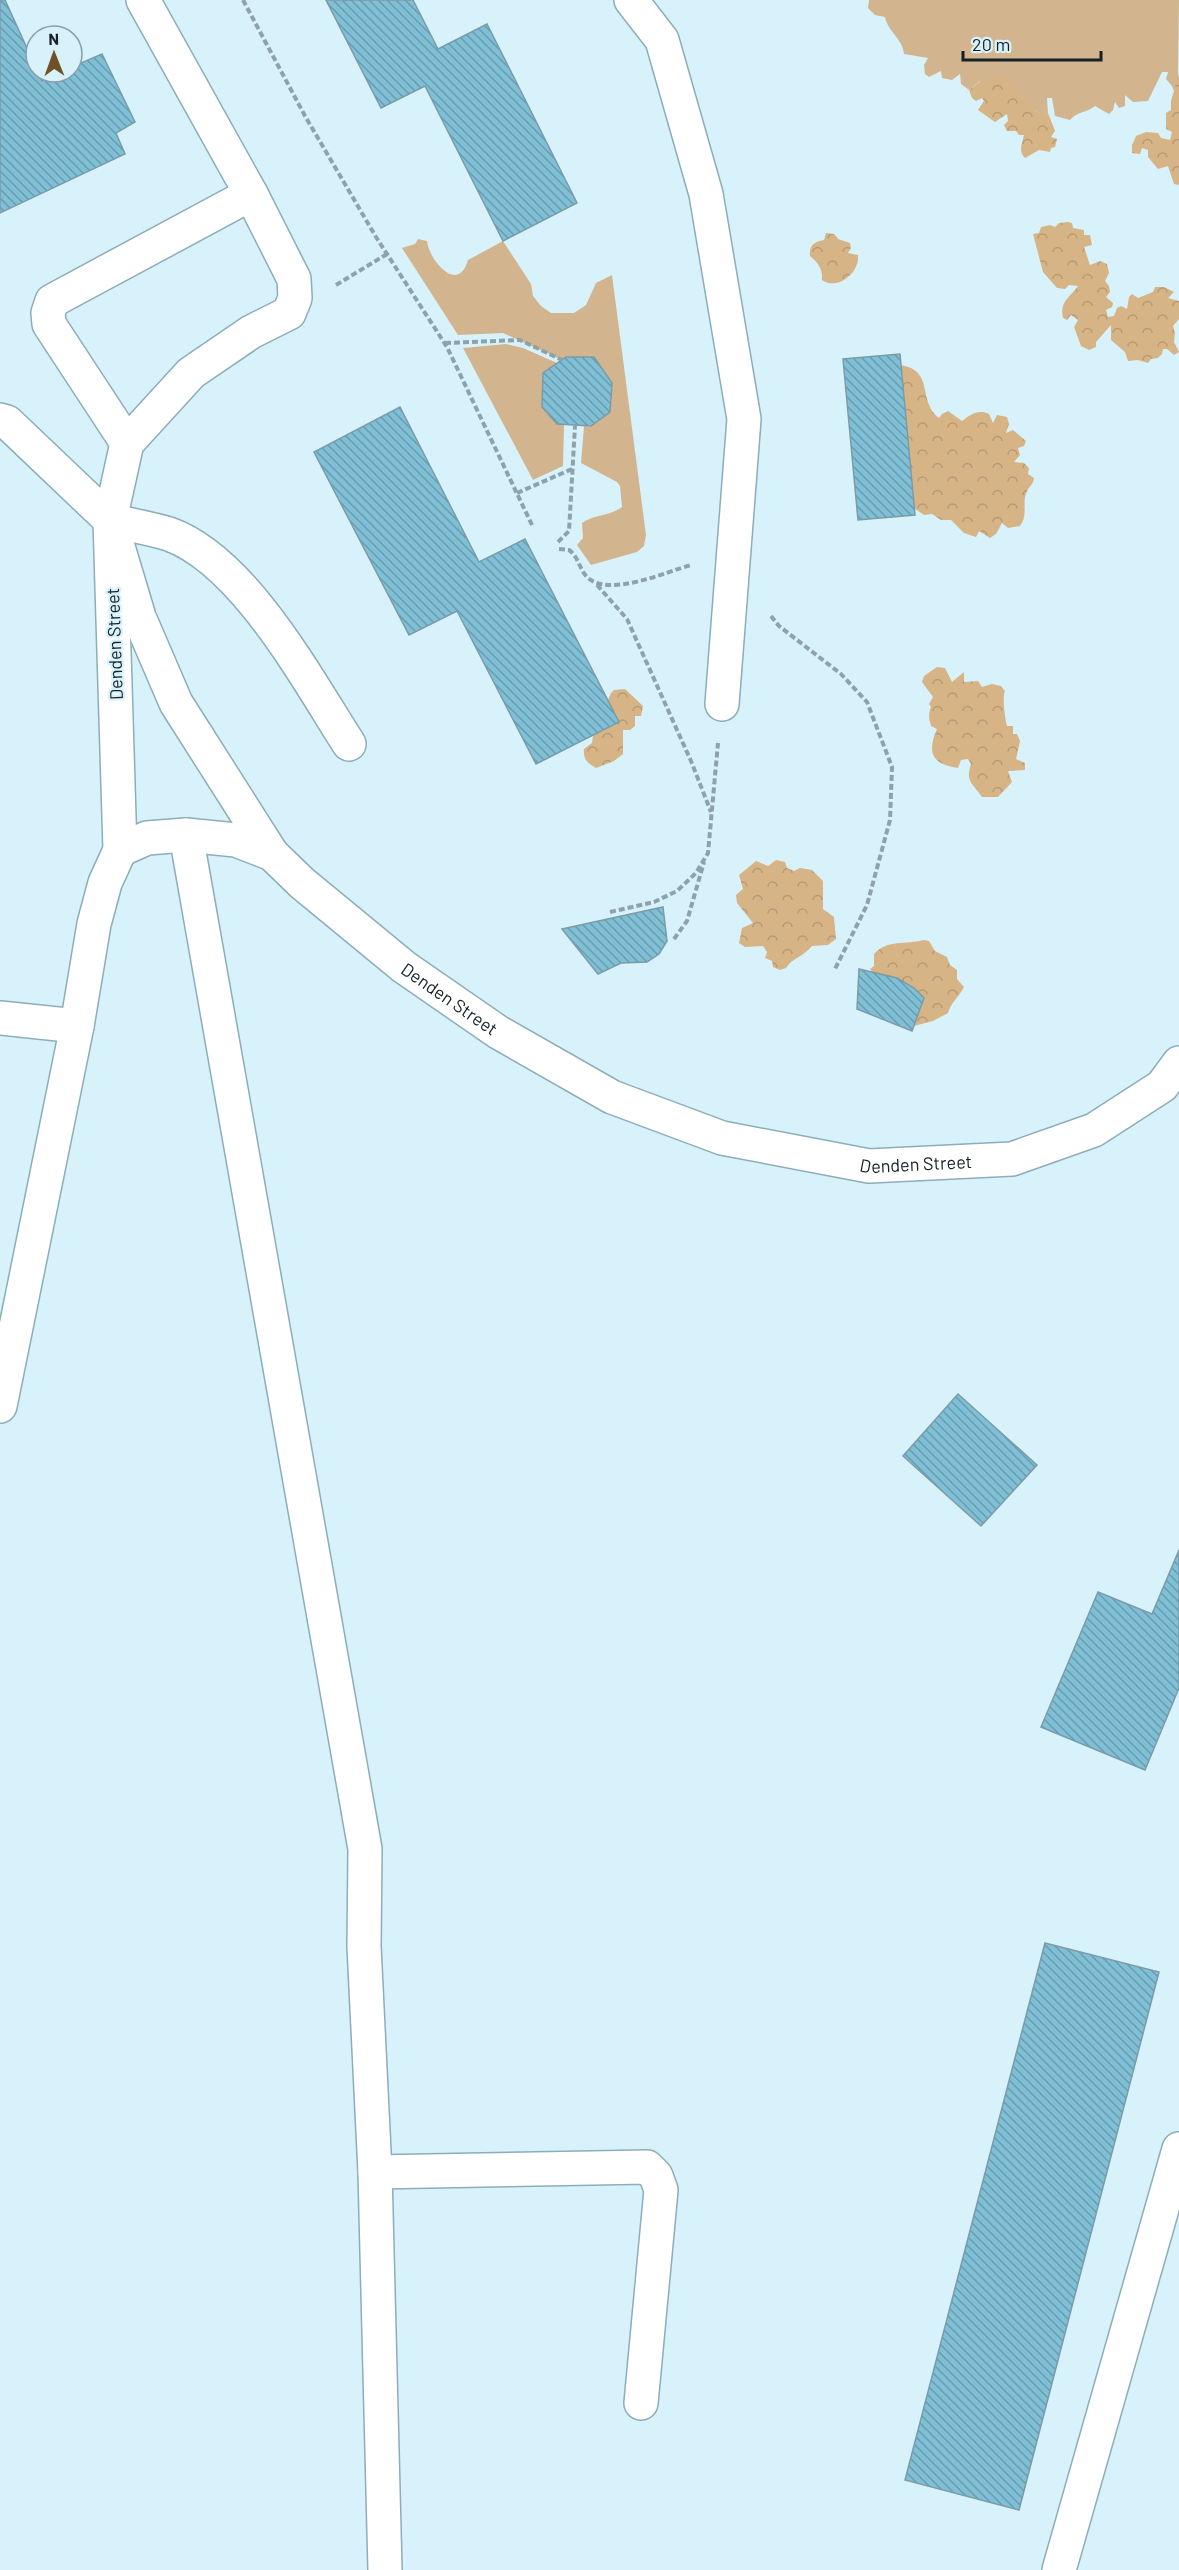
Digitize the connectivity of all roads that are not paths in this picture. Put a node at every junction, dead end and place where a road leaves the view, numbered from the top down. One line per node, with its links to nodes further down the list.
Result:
1 (143, 0): 3 (street)
2 (631, 0): 7 (street)
3 (251, 194): 5 (street); 5 (street)
4 (0, 420): 6 (street)
5 (127, 442): 6 (street, Denden Street)
6 (110, 520): 8 (street); 10 (street, Denden Street); 11 (street)
7 (722, 704)
8 (349, 744)
9 (186, 835): 10 (street, Denden Street); 11 (street, Denden Street); 17 (street)
10 (120, 850): 13 (street)
11 (272, 854): 14 (street, Denden Street)
12 (0, 1018): 13 (street)
13 (77, 1026): 15 (street)
14 (1179, 1063)
15 (0, 1406)
16 (1179, 2150): 20 (street)
17 (375, 2172): 18 (street); 19 (street)
18 (641, 2403)
19 (385, 2570)
20 (1059, 2570)

